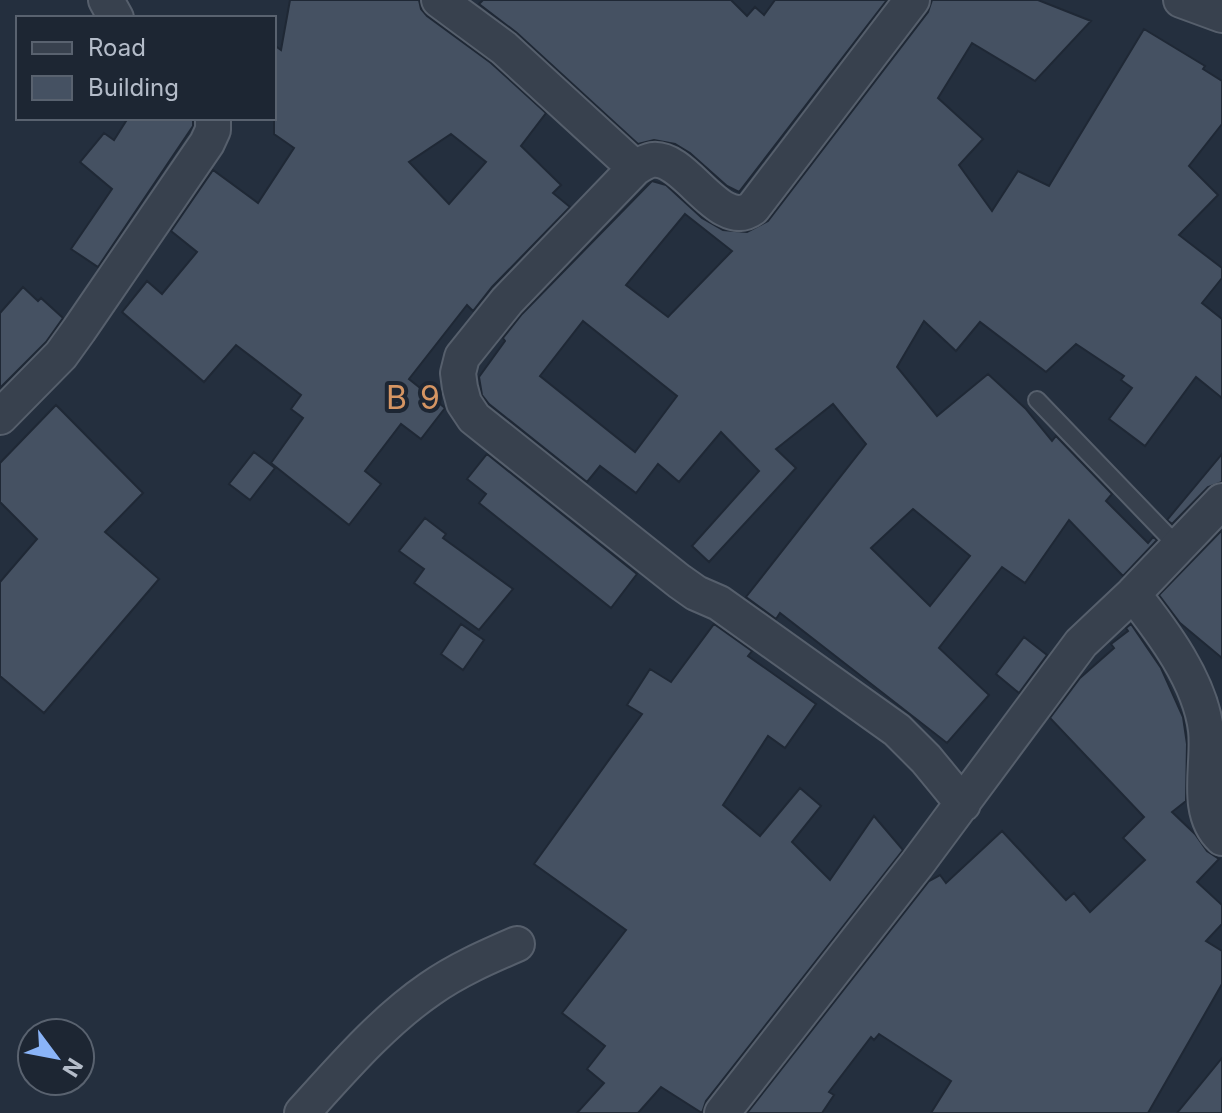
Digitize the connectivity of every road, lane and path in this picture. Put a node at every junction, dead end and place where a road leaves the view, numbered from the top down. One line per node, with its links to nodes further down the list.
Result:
1 (439, 0): 6 (street)
2 (912, 0): 6 (street)
3 (1181, 0): 4 (street)
4 (1222, 15)
5 (213, 120): 8 (street)
6 (635, 168): 12 (street)
7 (1037, 400): 10 (lane)
8 (0, 417)
9 (1222, 501): 10 (street)
10 (1180, 544): 11 (street)
11 (1133, 594): 12 (street); 13 (street)
12 (963, 804): 16 (street)
13 (1222, 838)
14 (517, 944): 15 (street)
15 (302, 1113)
16 (722, 1113)

